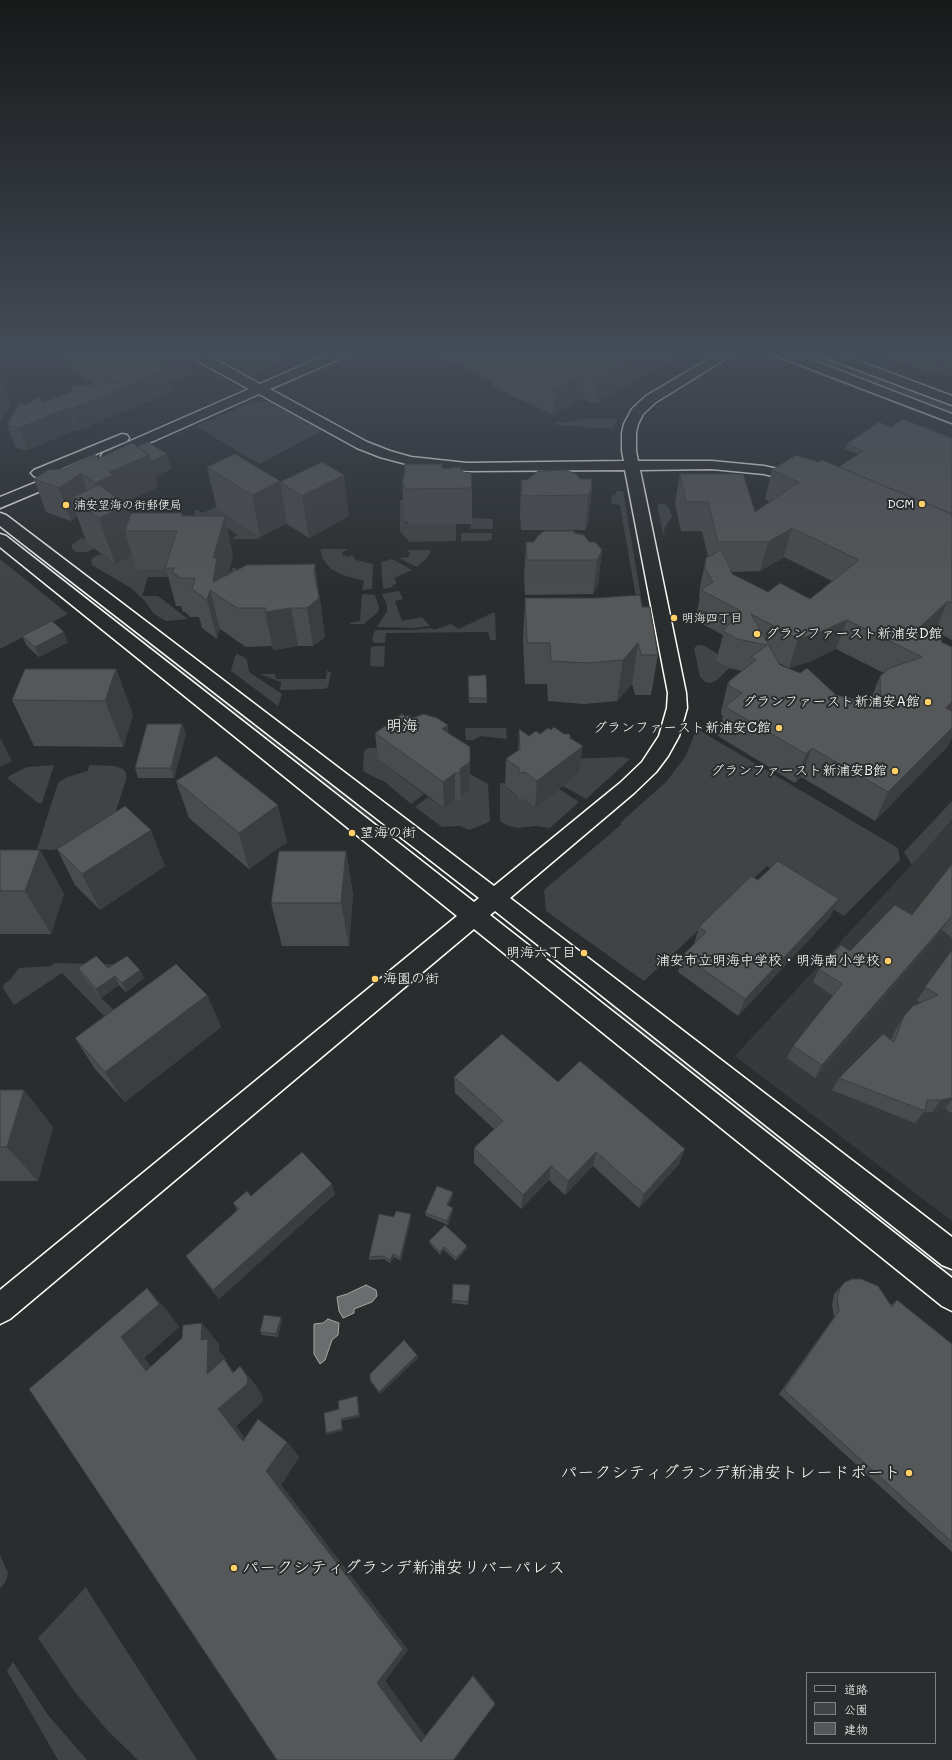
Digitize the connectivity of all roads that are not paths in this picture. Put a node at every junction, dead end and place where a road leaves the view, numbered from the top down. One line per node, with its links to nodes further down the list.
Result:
1 (139, 432): 7 (street)
2 (154, 432): 8 (street)
3 (339, 432): 5 (street)
4 (630, 432): 5 (street)
5 (632, 466): 6 (street); 11 (street)
6 (811, 481)
7 (0, 491)
8 (0, 503)
9 (0, 518): 11 (street)
10 (0, 539): 12 (street)
11 (494, 898): 12 (street); 13 (street)
12 (473, 916): 14 (street); 15 (street)
13 (952, 1255)
14 (952, 1296)
15 (9, 1302)

